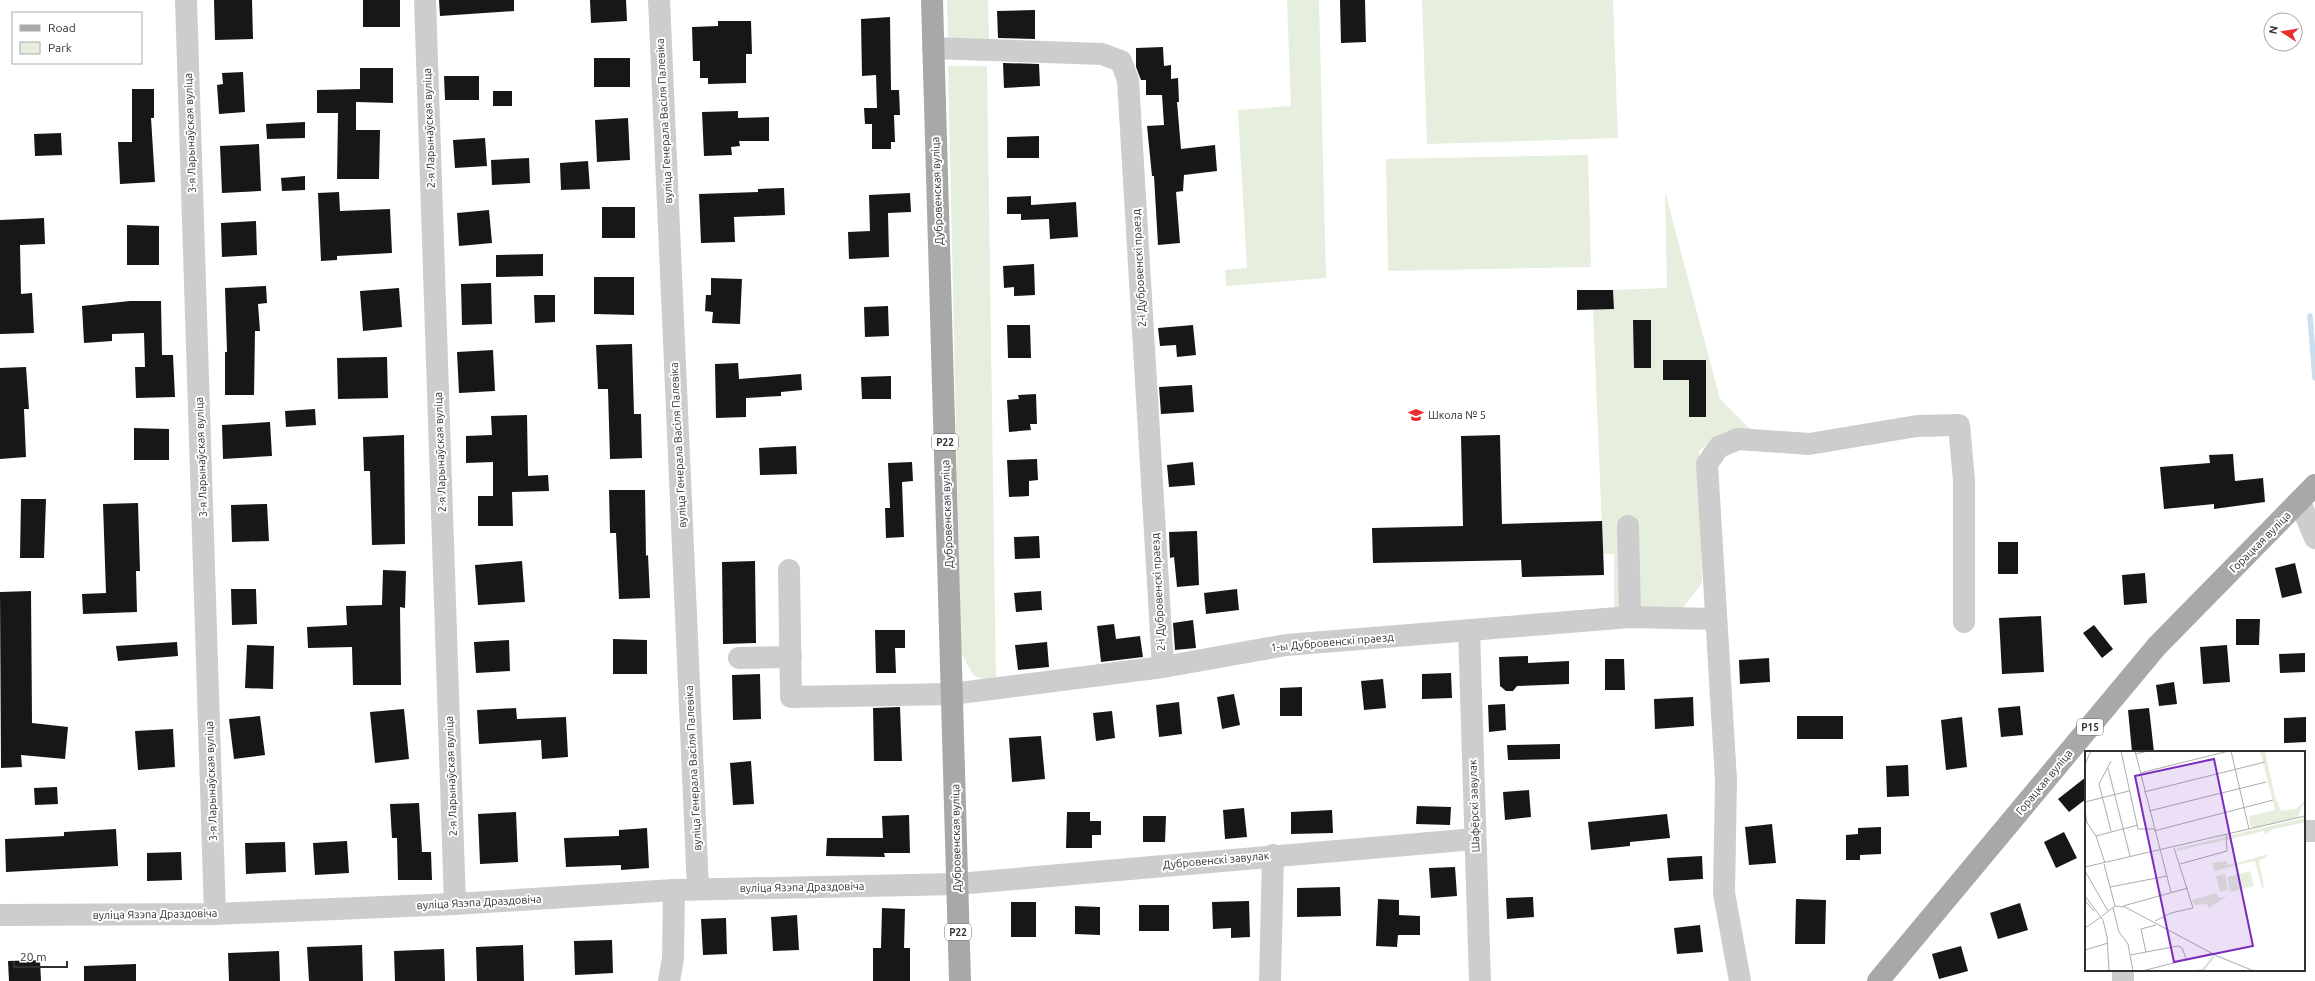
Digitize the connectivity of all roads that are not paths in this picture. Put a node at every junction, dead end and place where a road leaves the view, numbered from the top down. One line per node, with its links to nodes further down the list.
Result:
1 (186, 0): 27 (street, 3-я Ларынаўская вуліца)
2 (425, 0): 26 (street, 2-я Ларынаўская вуліца)
3 (659, 0): 24 (street, вуліца Генерала Васіля Палевіка)
4 (932, 0): 5 (main road, Дубровенская вуліца / Р22)
5 (933, 48): 17 (street, 2-і Дубровенскі праезд); 18 (main road, Дубровенская вуліца / Р22)
6 (2315, 485): 7 (main road, Горацкая вуліца / Р15)
7 (2300, 502): 9 (street); 34 (main road, Горацкая вуліца / Р15)
8 (1628, 526): 11 (street)
9 (2315, 538)
10 (789, 570): 16 (street)
11 (1630, 616): 12 (street, 1-ы Дубровенскі праезд); 14 (street, 1-ы Дубровенскі праезд)
12 (1715, 619): 13 (street); 33 (street)
13 (1964, 622)
14 (1469, 630): 17 (street, 1-ы Дубровенскі праезд); 21 (street, Шафёрскі завулак)
15 (739, 658): 16 (street)
16 (791, 658): 18 (street, 1-ы Дубровенскі праезд)
17 (1163, 667): 18 (street, 1-ы Дубровенскі праезд)
18 (952, 694): 23 (main road, Дубровенская вуліца / Р22)
19 (2315, 831): 20 (street)
20 (2305, 832)
21 (1475, 839): 22 (street, Дубровенскі завулак); 32 (street, Шафёрскі завулак)
22 (1273, 855): 23 (street, Дубровенскі завулак); 31 (street)
23 (957, 884): 24 (street, вуліца Язэпа Драздовіча); 30 (main road, Дубровенская вуліца / Р22)
24 (698, 889): 25 (street, вуліца Язэпа Драздовіча)
25 (674, 890): 26 (street, вуліца Язэпа Драздовіча); 29 (street)
26 (455, 904): 27 (street, вуліца Язэпа Драздовіча)
27 (215, 914): 28 (street, вуліца Язэпа Драздовіча)
28 (0, 915)
29 (669, 981)
30 (960, 981)
31 (1270, 981)
32 (1480, 981)
33 (1740, 981)
34 (1878, 981)

